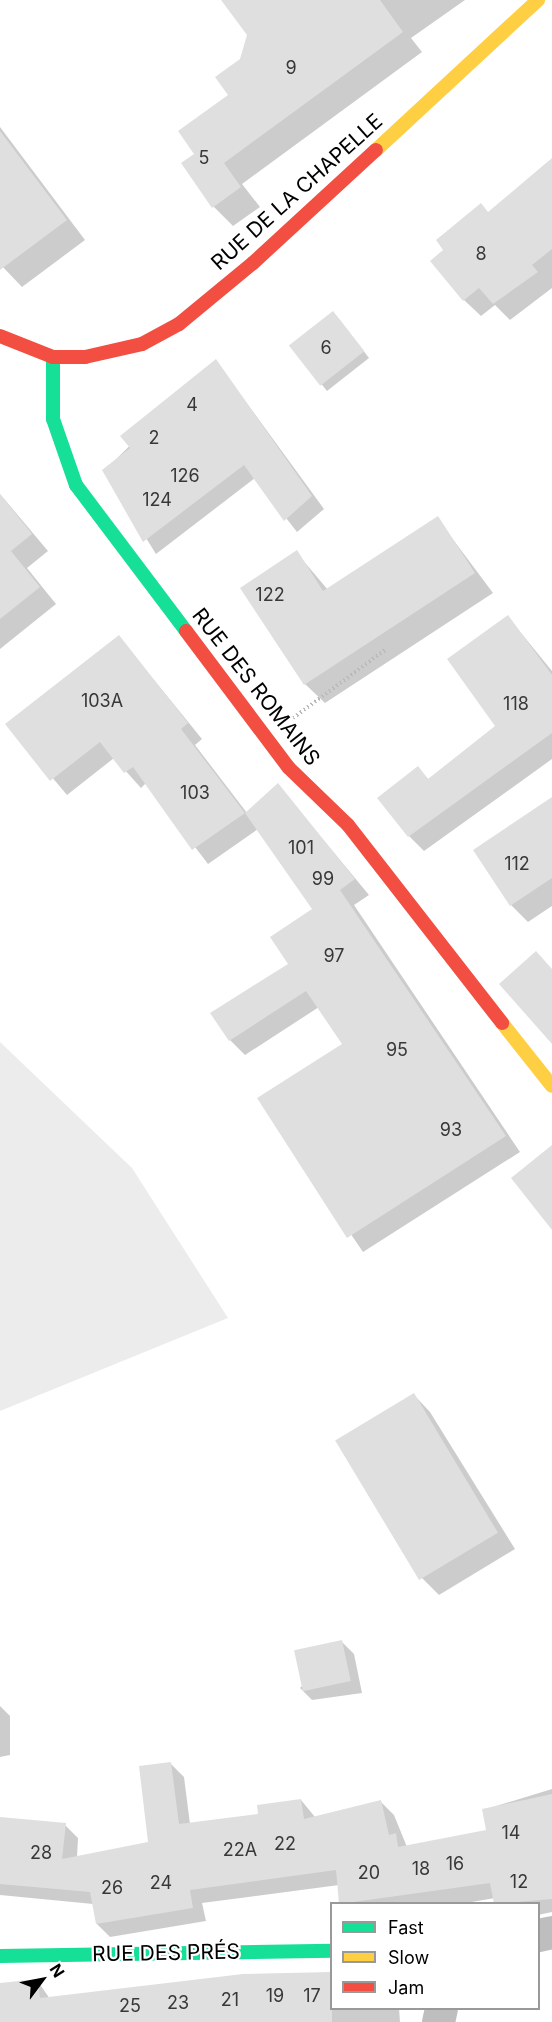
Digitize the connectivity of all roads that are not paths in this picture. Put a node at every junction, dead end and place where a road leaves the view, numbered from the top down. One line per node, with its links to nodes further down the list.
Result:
1 (538, 0): 3 (street, RUE DE LA CHAPELLE)
2 (0, 336): 3 (street)
3 (53, 357): 4 (street, RUE DES ROMAINS)
4 (552, 1086)
5 (330, 1951): 6 (street, RUE DES PRÉS)
6 (0, 1956)

